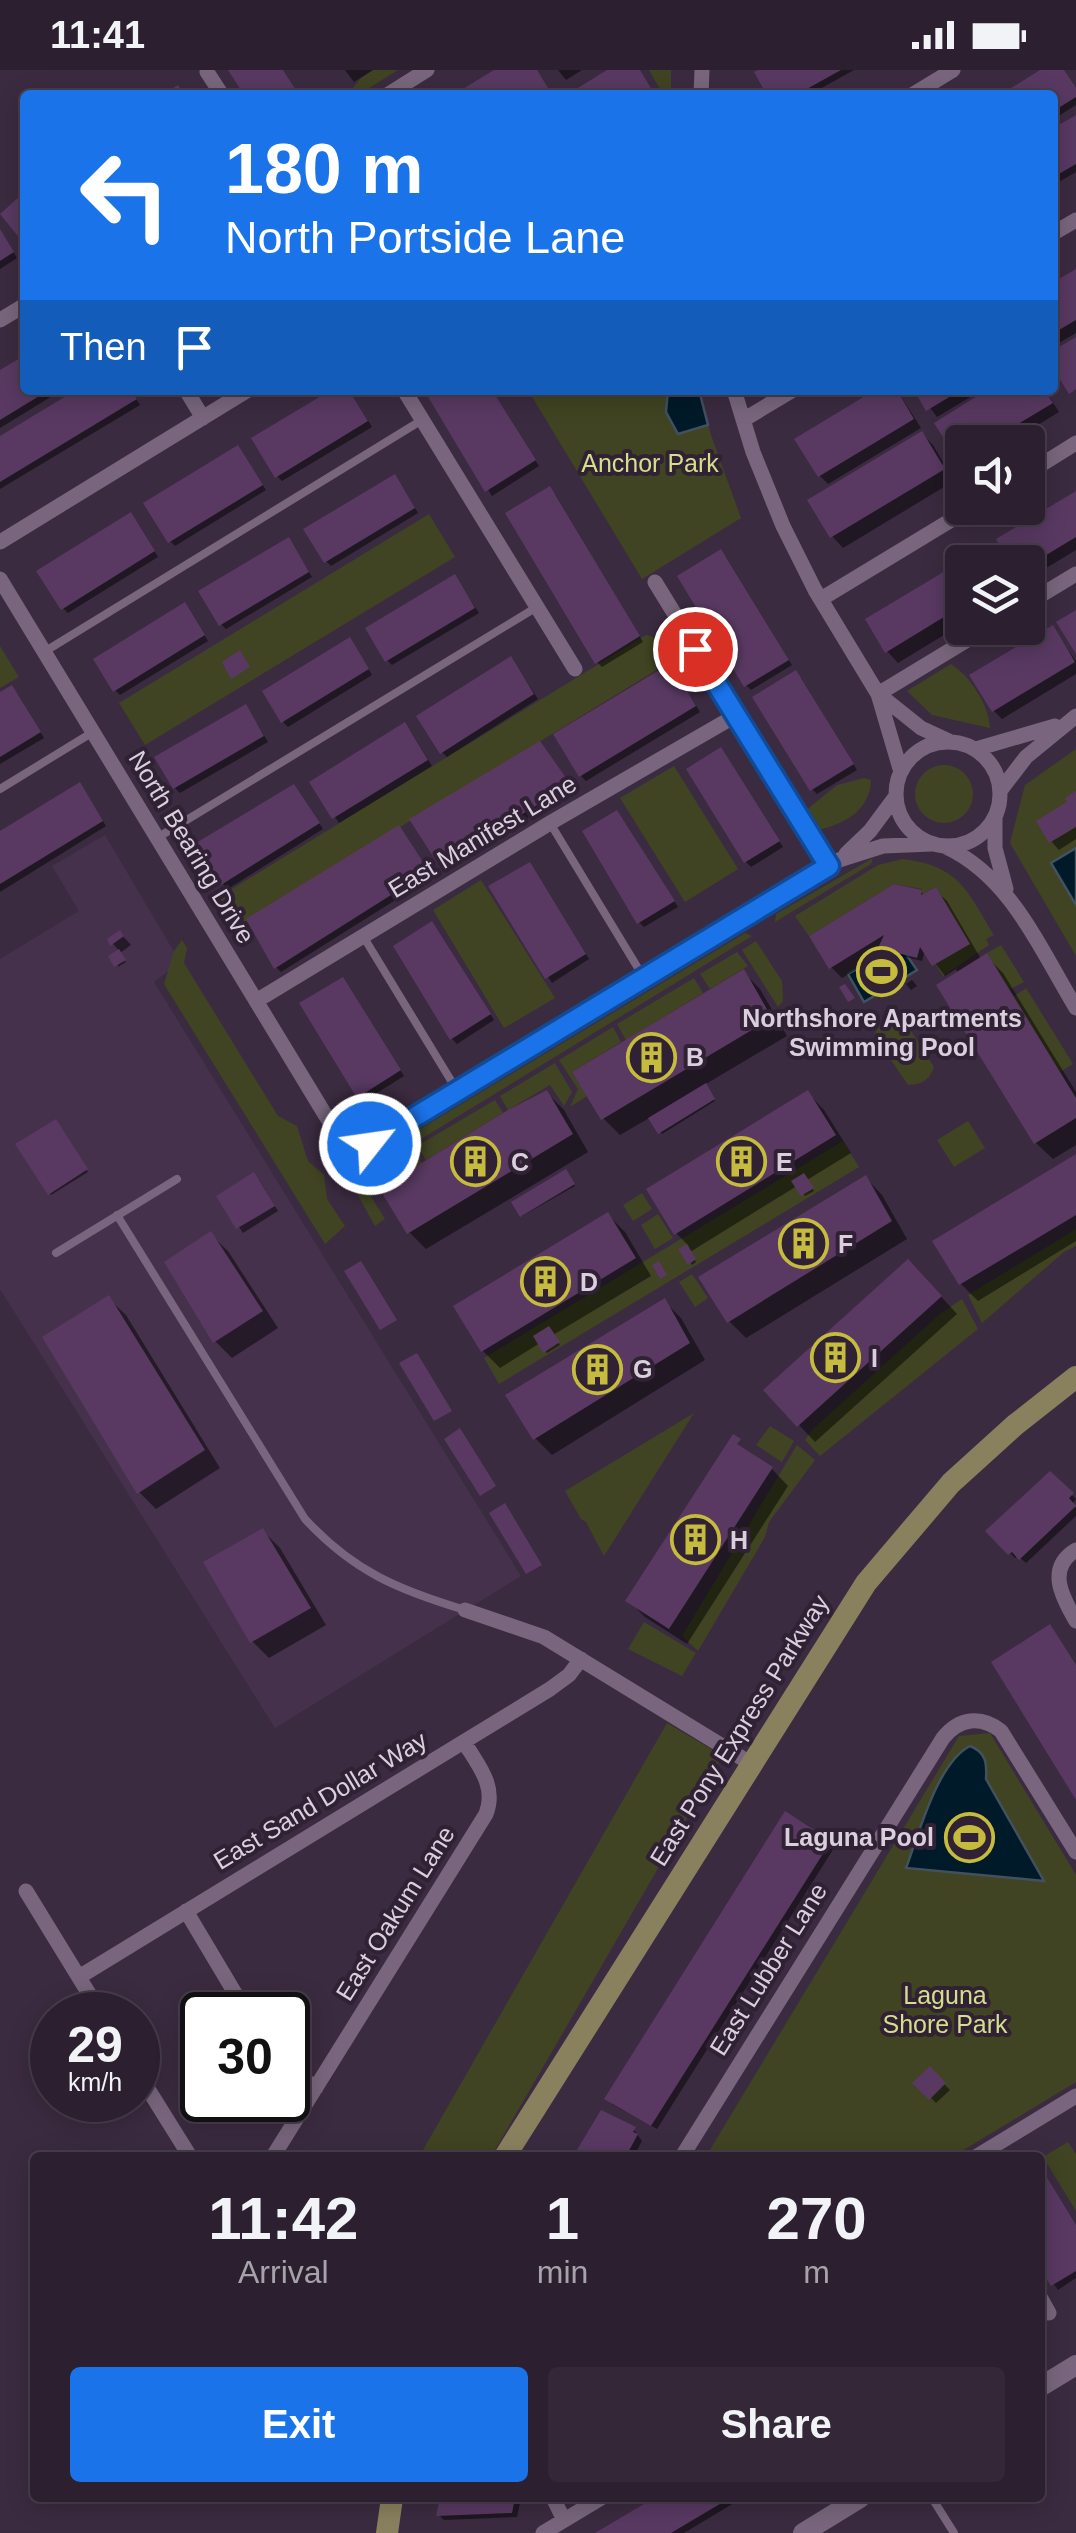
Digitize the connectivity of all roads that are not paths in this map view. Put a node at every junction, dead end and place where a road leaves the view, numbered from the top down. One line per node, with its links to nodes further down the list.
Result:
1 (427, 70): 3 (street)
2 (953, 70): 4 (street)
3 (395, 90)
4 (920, 90)
5 (189, 395): 10 (street)
6 (240, 395): 10 (street)
7 (407, 395): 11 (street)
8 (735, 395): 12 (street)
9 (784, 395): 12 (street)
10 (203, 418): 16 (street)
11 (422, 420): 22 (street); 24 (lane)
12 (742, 420): 21 (street)
13 (1076, 444): 14 (street)
14 (1045, 463)
15 (945, 524): 21 (street)
16 (0, 542)
17 (1076, 574): 20 (street)
18 (0, 579): 24 (street, North Bearing Drive)
19 (655, 582): 27 (street)
20 (1045, 593)
21 (820, 599): 26 (street)
22 (537, 607): 25 (street); 38 (lane)
23 (959, 645): 26 (street)
24 (44, 652): 29 (street, North Bearing Drive)
25 (575, 669)
26 (878, 694): 30 (street); 32 (street)
27 (736, 716): 37 (street, East Manifest Lane); 40 (street)
28 (1074, 717): 31 (street); 34 (street)
29 (93, 732): 33 (lane); 38 (street, North Bearing Drive)
30 (952, 742): 31 (street); 32 (street)
31 (976, 749): 34 (street)
32 (901, 772): 35 (street)
33 (0, 790)
34 (1000, 791): 36 (street)
35 (896, 796): 39 (street); 40 (street)
36 (995, 816): 39 (street); 41 (street)
37 (550, 823): 42 (street, East Manifest Lane); 43 (lane)
38 (157, 838): 44 (street, North Bearing Drive)
39 (938, 845): 40 (street); 41 (street)
40 (834, 863): 43 (street)
41 (1009, 897): 45 (street)
42 (363, 936): 44 (street, East Manifest Lane); 46 (lane)
43 (644, 979): 46 (street)
44 (256, 1002): 46 (street, North Bearing Drive)
45 (1076, 1008)
46 (458, 1092)
47 (177, 1178): 48 (lane)
48 (117, 1216): 49 (lane); 52 (lane)
49 (56, 1252)
50 (1076, 1377): 56 (main road, East Pony Express Parkway)
51 (1076, 1550): 53 (street)
52 (465, 1610): 54 (street)
53 (1076, 1620)
54 (581, 1659): 55 (street, East Sand Dollar Way); 56 (street)
55 (464, 1742): 59 (street, East Sand Dollar Way); 64 (street, East Oakum Lane)
56 (750, 1762): 69 (main road, East Pony Express Parkway)
57 (1076, 1852): 70 (street, East Lubber Lane)
58 (26, 1891): 60 (street)
59 (186, 1912): 60 (street, East Sand Dollar Way); 62 (street)
60 (79, 1977): 61 (street)
61 (88, 1992)
62 (234, 1992)
63 (310, 2084): 64 (street)
64 (316, 2088): 68 (street, East Oakum Lane)
65 (1076, 2096): 71 (street)
66 (160, 2108): 67 (street)
67 (187, 2152)
68 (276, 2152)
69 (508, 2152)
70 (684, 2152)
71 (984, 2152)
72 (1045, 2305): 73 (street)
73 (1049, 2312)
74 (1076, 2365): 75 (street)
75 (1045, 2384)
76 (391, 2502): 82 (main road)
77 (555, 2502): 81 (street)
78 (594, 2502): 81 (street)
79 (853, 2502): 84 (street)
80 (935, 2502): 85 (lane)
81 (564, 2520): 83 (street)
82 (387, 2533)
83 (542, 2533)
84 (802, 2533)
85 (954, 2533)

